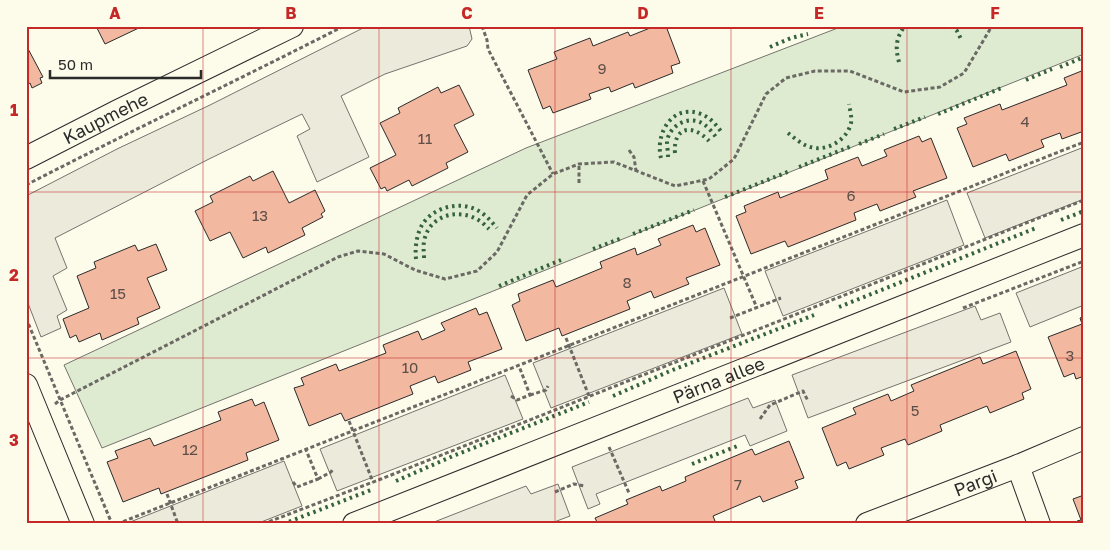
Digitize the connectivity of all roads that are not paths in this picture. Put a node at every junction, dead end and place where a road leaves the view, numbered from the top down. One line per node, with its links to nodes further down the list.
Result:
1 (292, 26): 2 (street, Kaupmehe)
2 (26, 158)
3 (1084, 235): 8 (street, Pärna allee)
4 (26, 385): 7 (street)
5 (1084, 438): 6 (street, Pargi)
6 (1018, 466): 9 (street, Pargi); 10 (street)
7 (83, 524)
8 (354, 524)
9 (867, 524)
10 (1040, 524)

